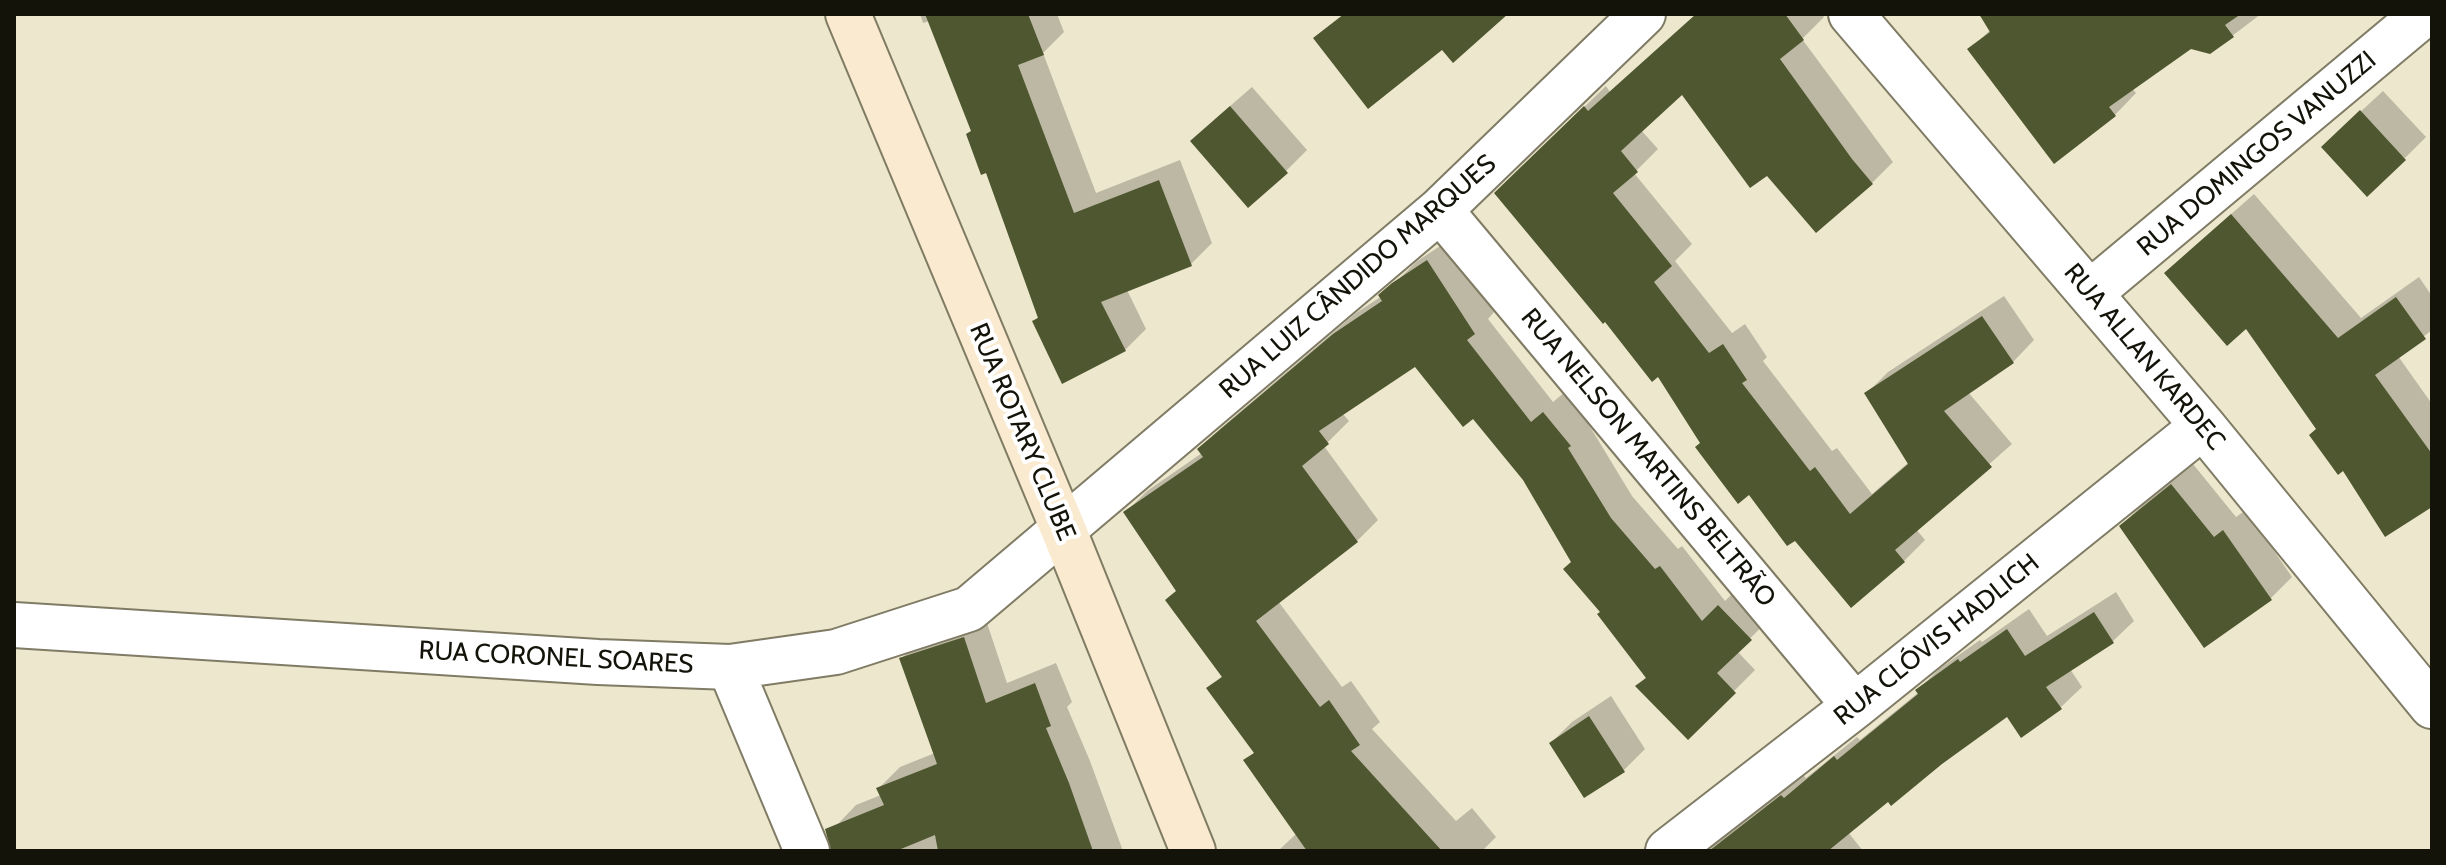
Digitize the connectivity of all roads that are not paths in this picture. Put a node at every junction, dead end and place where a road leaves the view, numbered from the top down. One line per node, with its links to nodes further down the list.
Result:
1 (848, 14): 8 (street, RUA ROTARY CLUBE)
2 (1643, 14): 5 (street, RUA LUIZ CÂNDIDO MARQUES)
3 (1851, 14): 6 (street, RUA ALLAN KARDEC)
4 (2424, 14): 6 (street, RUA DOMINGOS VANUZZI)
5 (1440, 210): 8 (street, RUA LUIZ CÂNDIDO MARQUES); 11 (street, RUA NELSON MARTINS BELTRÃO)
6 (2090, 293): 7 (street, RUA ALLAN KARDEC)
7 (2203, 426): 11 (street, RUA CLÓVIS HADLICH); 12 (street, RUA ALLAN KARDEC)
8 (1064, 531): 10 (street, RUA CORONEL SOARES); 14 (street, RUA ROTARY CLUBE)
9 (14, 625): 10 (street, RUA CORONEL SOARES)
10 (730, 667): 13 (street)
11 (1855, 706): 15 (street, RUA CLÓVIS HADLICH)
12 (2432, 706)
13 (807, 851)
14 (1193, 851)
15 (1668, 851)

